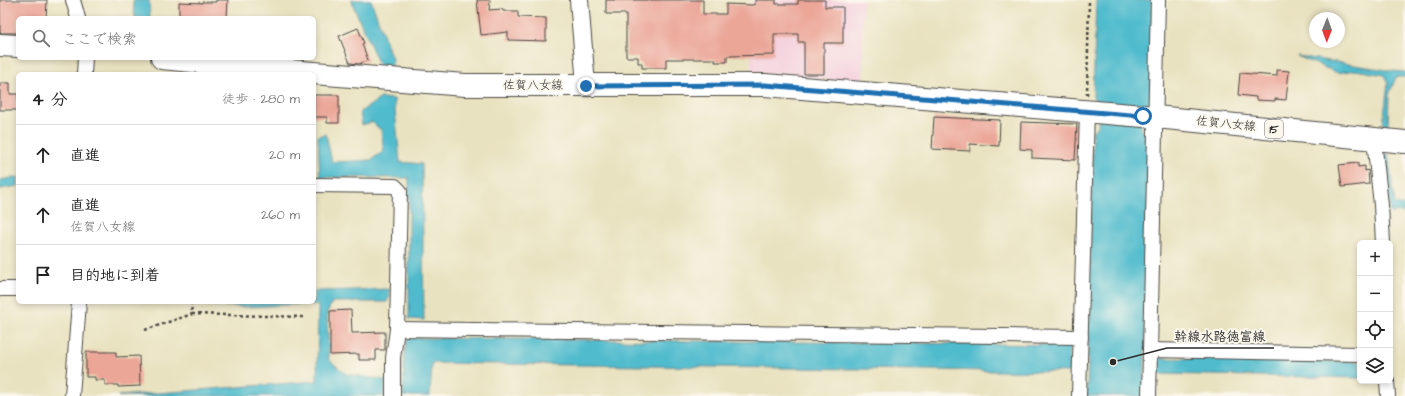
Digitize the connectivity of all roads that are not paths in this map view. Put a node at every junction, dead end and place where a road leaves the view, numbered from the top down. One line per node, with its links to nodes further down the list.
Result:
1 (73, 0): 4 (street)
2 (579, 0): 12 (street)
3 (1158, 0): 14 (street)
4 (77, 16)
5 (0, 45): 6 (main road)
6 (16, 46)
7 (85, 60): 9 (street)
8 (181, 60): 10 (main road, 佐賀八女線 / 15)
9 (84, 72)
10 (292, 72)
11 (316, 74): 12 (main road, 佐賀八女線 / 15)
12 (586, 86): 13 (main road, 佐賀八女線 / 15)
13 (1091, 112): 14 (main road, 15); 23 (street)
14 (1149, 116): 15 (main road, 佐賀八女線 / 15); 24 (street)
15 (1374, 140): 16 (main road, 佐賀八女線 / 15); 18 (street)
16 (1405, 142)
17 (316, 185): 22 (street)
18 (1383, 240)
19 (0, 289): 20 (street)
20 (16, 289)
21 (79, 304): 27 (street)
22 (397, 329): 23 (street); 28 (street)
23 (1081, 337): 29 (street)
24 (1150, 350): 25 (street); 30 (street)
25 (1357, 354)
26 (1387, 384): 31 (street)
27 (72, 396)
28 (392, 396)
29 (1080, 396)
30 (1149, 396)
31 (1388, 396)

